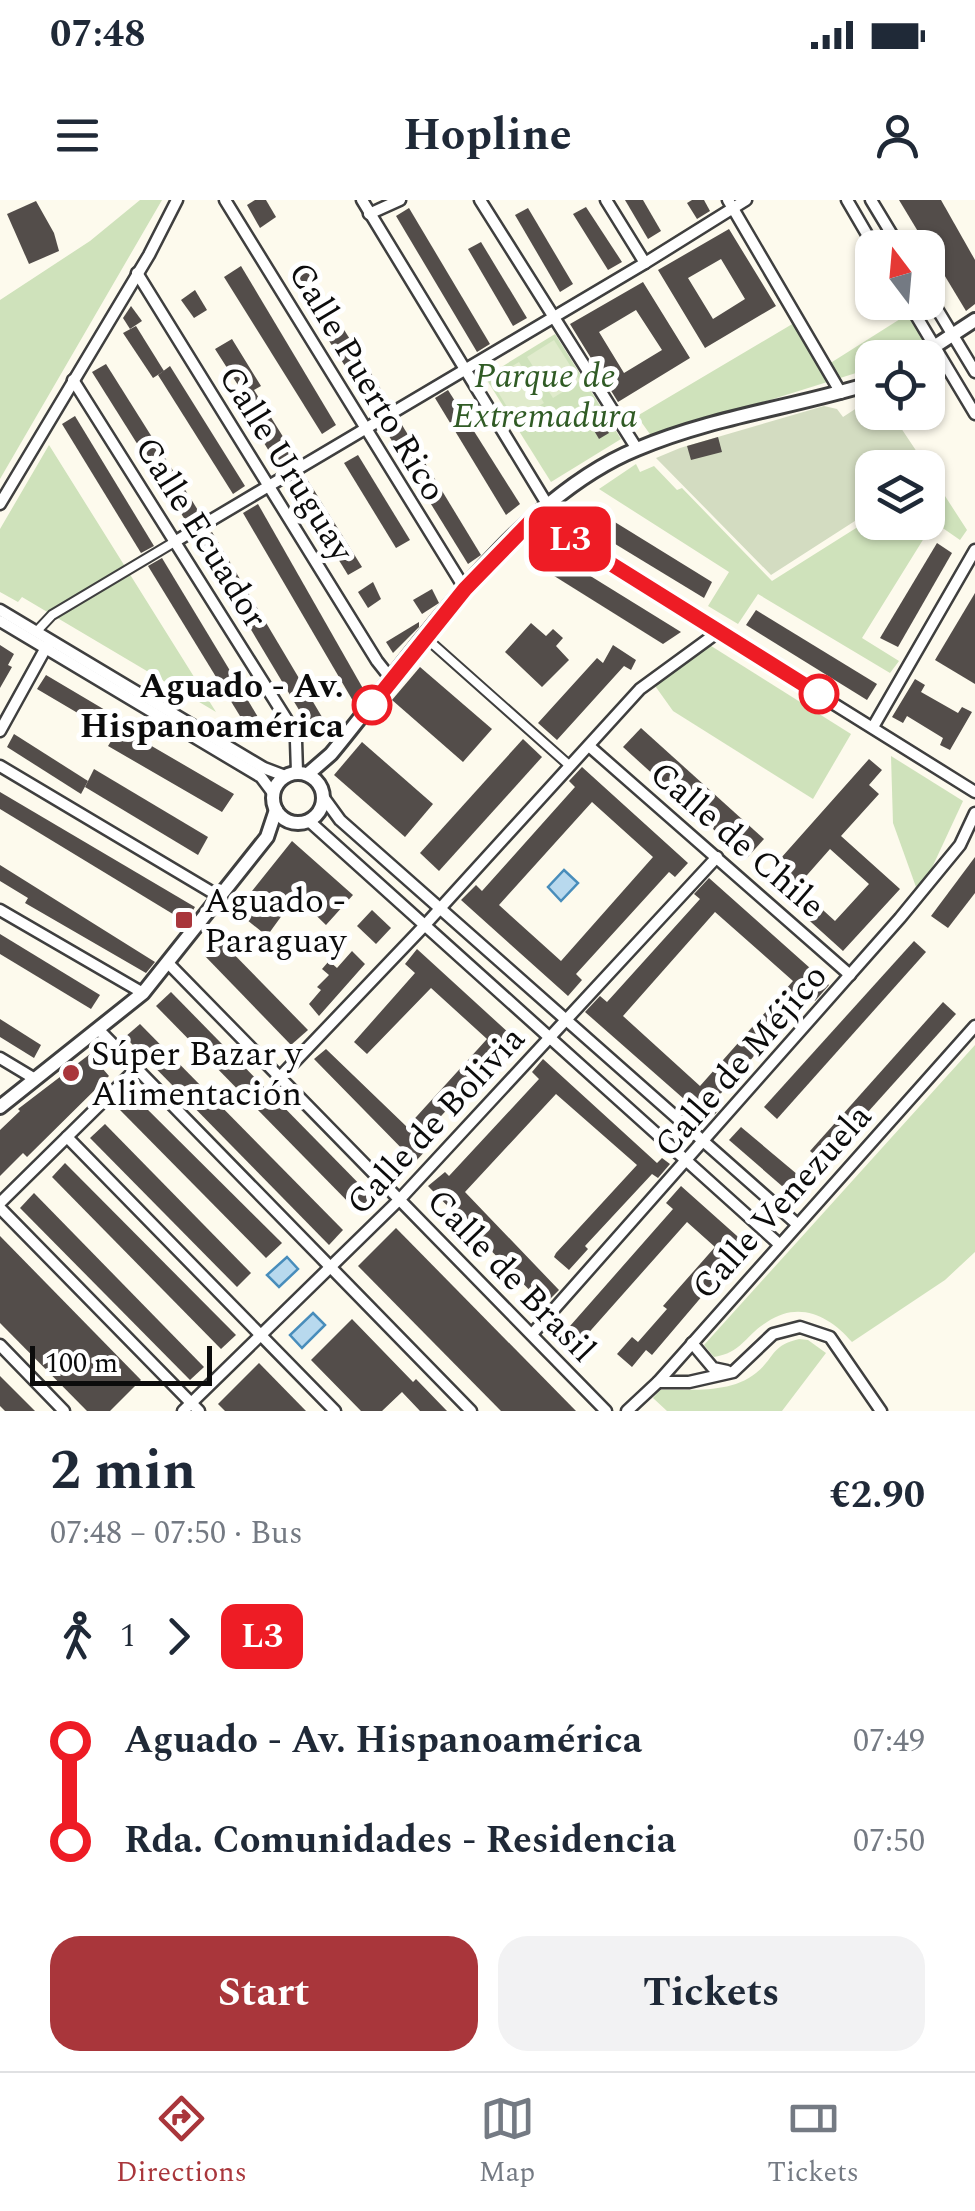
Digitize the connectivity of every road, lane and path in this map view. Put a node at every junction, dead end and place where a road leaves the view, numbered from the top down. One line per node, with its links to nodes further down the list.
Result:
1 (177, 200): 15 (street)
2 (225, 200): 28 (street, Calle Puerto Rico)
3 (362, 200): 11 (street)
4 (400, 200): 11 (street)
5 (480, 200): 16 (street)
6 (606, 200): 14 (street)
7 (746, 200): 10 (street)
8 (846, 200): 12 (street)
9 (871, 200): 13 (street)
10 (731, 204): 14 (street); 26 (street)
11 (369, 214): 22 (street)
12 (864, 230)
13 (889, 230)
14 (646, 263): 16 (street)
15 (137, 274): 24 (street); 30 (street, Calle Uruguay)
16 (556, 316): 22 (street); 29 (street)
17 (943, 320): 19 (street)
18 (975, 320): 19 (street)
19 (952, 335): 20 (street); 23 (street)
20 (944, 340)
21 (945, 364): 27 (street)
22 (464, 369): 28 (street); 32 (street)
23 (975, 372)
24 (73, 380): 31 (street); 34 (street, Calle Ecuador)
25 (855, 388): 26 (street)
26 (840, 393): 29 (street)
27 (975, 414)
28 (364, 428): 30 (street); 36 (street, Calle Puerto Rico)
29 (636, 448): 32 (street)
30 (270, 485): 34 (street); 43 (street, Calle Uruguay)
31 (0, 504)
32 (548, 504): 33 (street)
33 (537, 515): 36 (street); 40 (street)
34 (176, 541): 39 (street); 50 (street, Calle Ecuador)
35 (975, 550): 44 (street)
36 (465, 589): 41 (street)
37 (0, 610): 39 (street)
38 (0, 621): 42 (street)
39 (37, 631): 42 (street)
40 (718, 632): 44 (street); 46 (street)
41 (426, 638): 43 (street); 49 (street)
42 (48, 643): 45 (street); 50 (street); 53 (street)
43 (392, 680): 47 (street)
44 (873, 727): 52 (street)
45 (0, 731)
46 (589, 746): 49 (street); 58 (street, Calle de Chile)
47 (331, 754): 50 (street); 51 (street)
48 (0, 766): 59 (street)
49 (570, 766): 60 (street)
50 (297, 774): 51 (street); 53 (street)
51 (322, 792): 56 (street); 60 (street)
52 (975, 792)
53 (273, 793): 54 (street)
54 (276, 810): 56 (street); 57 (street)
55 (975, 813): 64 (street, Calle de Méjico)
56 (301, 822): 57 (street); 62 (street)
57 (266, 837): 59 (street)
58 (718, 857): 64 (street, Calle de Chile); 66 (street, Calle de Bolivia)
59 (220, 898): 63 (street)
60 (440, 908): 62 (street); 66 (street)
61 (0, 910): 65 (street)
62 (425, 925): 69 (street); 72 (street)
63 (168, 964): 65 (street); 72 (street, Calle de Brasil)
64 (850, 975): 76 (street, Calle de Méjico)
65 (144, 992): 68 (street)
66 (566, 1020): 69 (street, Calle de Bolivia); 76 (street)
67 (975, 1026): 80 (street, Calle Venezuela)
68 (100, 1030): 71 (street); 73 (street)
69 (550, 1038): 77 (street); 78 (street, Calle de Bolivia)
70 (0, 1058): 73 (street)
71 (136, 1068): 75 (street); 82 (street)
72 (280, 1078): 78 (street, Calle de Brasil)
73 (35, 1079): 74 (street)
74 (0, 1108)
75 (67, 1137): 79 (street); 84 (street)
76 (704, 1143): 77 (street, Calle de Méjico); 80 (street)
77 (688, 1162): 81 (street); 83 (street, Calle de Méjico)
78 (400, 1199): 82 (street, Calle de Bolivia); 83 (street, Calle de Brasil)
79 (0, 1205): 89 (street)
80 (796, 1224): 81 (street, Calle Venezuela)
81 (779, 1244): 85 (street, Calle Venezuela)
82 (332, 1268): 84 (street, Calle de Bolivia); 92 (street)
83 (533, 1333): 93 (street, Calle de Brasil)
84 (260, 1336): 89 (street, Calle de Bolivia); 91 (street)
85 (692, 1344): 87 (street); 88 (street, Calle Venezuela)
86 (0, 1345): 90 (street)
87 (733, 1372): 88 (street); 95 (street)
88 (658, 1382): 94 (street, Calle Venezuela)
89 (191, 1408)
90 (64, 1411)
91 (335, 1411)
92 (470, 1411)
93 (606, 1411)
94 (627, 1411)
95 (881, 1411)

